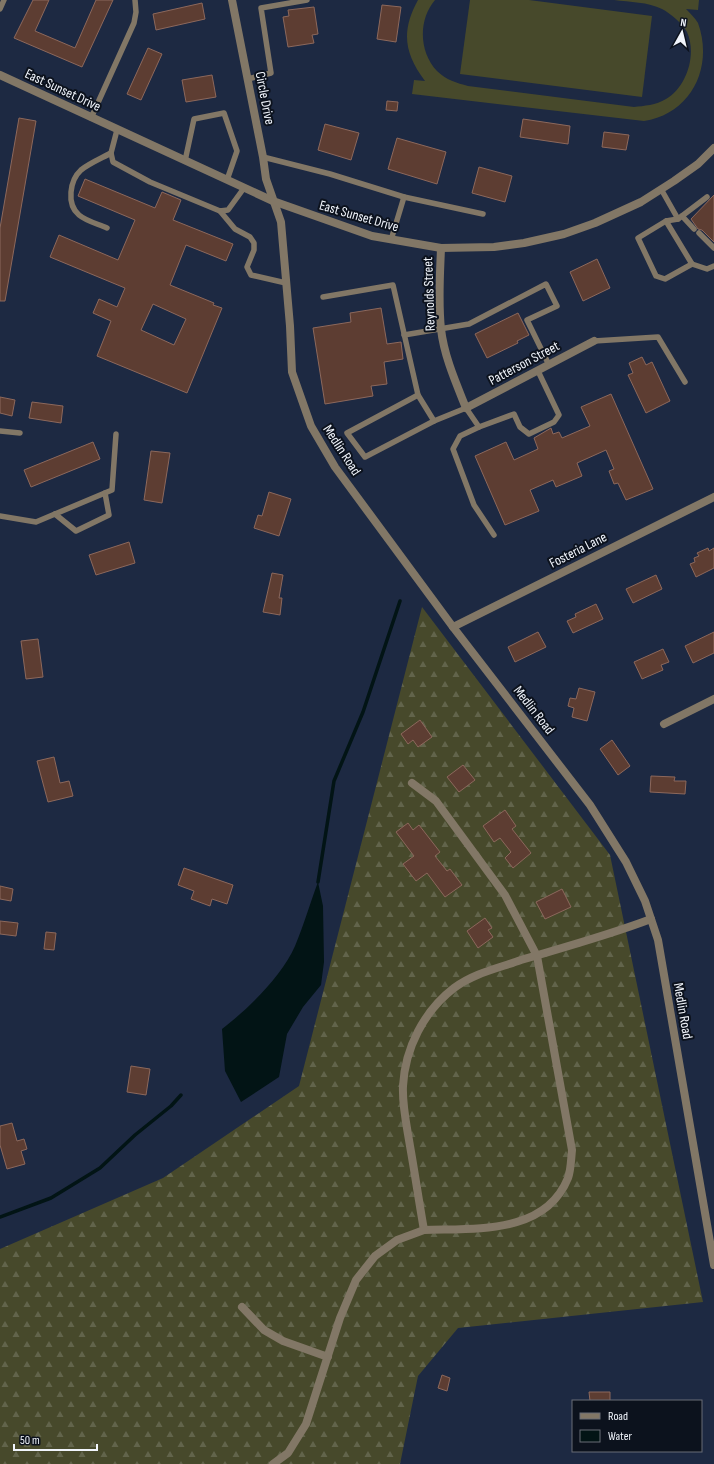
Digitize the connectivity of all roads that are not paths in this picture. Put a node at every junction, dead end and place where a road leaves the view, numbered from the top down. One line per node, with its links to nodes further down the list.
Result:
1 (4, 0): 5 (lane)
2 (135, 0): 8 (lane)
3 (232, 0): 7 (street, Circle Drive)
4 (307, 0): 7 (lane)
5 (0, 9)
6 (0, 75): 8 (street, East Sunset Drive)
7 (248, 79): 12 (street, Circle Drive)
8 (91, 118): 9 (street, East Sunset Drive)
9 (118, 130): 11 (lane); 13 (street, East Sunset Drive)
10 (714, 148): 16 (street, East Sunset Drive)
11 (111, 153): 20 (lane); 24 (lane)
12 (263, 157): 17 (lane); 19 (street, Circle Drive)
13 (185, 161): 14 (street, East Sunset Drive); 14 (lane)
14 (227, 180): 15 (street, East Sunset Drive)
15 (244, 188): 19 (street, East Sunset Drive); 20 (lane)
16 (661, 189): 22 (lane); 26 (street, East Sunset Drive)
17 (404, 197): 21 (lane); 25 (lane)
18 (707, 197): 22 (lane)
19 (273, 201): 25 (street, East Sunset Drive); 30 (street, Medlin Road)
20 (220, 211): 30 (lane)
21 (483, 214)
22 (680, 218): 23 (lane); 27 (lane)
23 (666, 221): 28 (lane); 28 (lane)
24 (107, 228)
25 (391, 240): 26 (street, East Sunset Drive)
26 (441, 248): 32 (street, Reynolds Street)
27 (714, 248)
28 (692, 264): 29 (lane)
29 (714, 266)
30 (286, 284): 50 (street, Medlin Road)
31 (323, 297): 33 (lane)
32 (441, 329): 33 (lane); 35 (lane); 39 (street, Reynolds Street)
33 (404, 335): 38 (lane)
34 (594, 342): 35 (street, Patterson Street); 37 (lane)
35 (549, 365): 36 (street, Patterson Street)
36 (538, 371): 39 (street, Patterson Street); 41 (lane)
37 (685, 382)
38 (418, 395): 40 (lane); 40 (lane)
39 (466, 408): 40 (lane); 41 (lane)
40 (434, 421)
41 (479, 428): 49 (lane)
42 (0, 431): 43 (lane)
43 (20, 433)
44 (116, 434): 45 (lane)
45 (105, 493): 47 (lane); 47 (lane)
46 (714, 497): 50 (street, Fosteria Lane)
47 (55, 514): 48 (lane)
48 (0, 516)
49 (494, 535)
50 (453, 627): 54 (street, Medlin Road)
51 (714, 699): 52 (street)
52 (664, 724)
53 (412, 783): 55 (street)
54 (651, 919): 55 (street); 57 (street, Medlin Road)
55 (537, 956): 56 (street); 56 (street)
56 (424, 1230): 59 (street)
57 (714, 1265)
58 (242, 1307): 59 (street)
59 (328, 1357): 60 (street)
60 (274, 1464)

